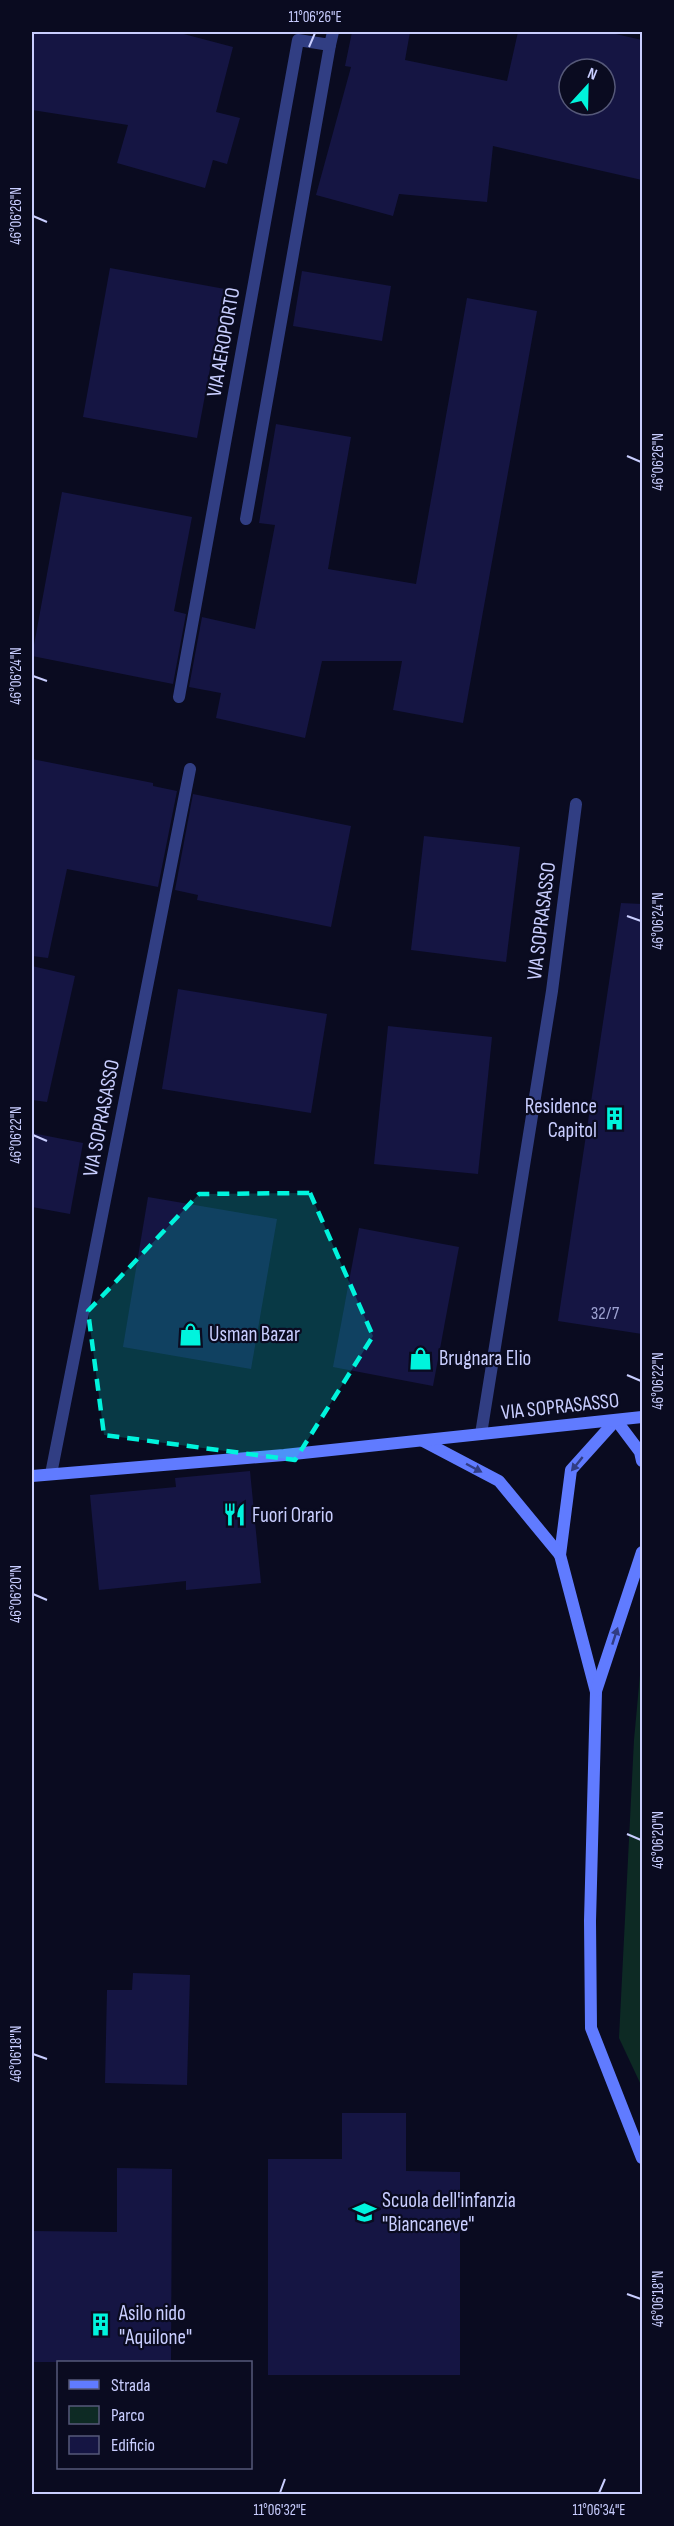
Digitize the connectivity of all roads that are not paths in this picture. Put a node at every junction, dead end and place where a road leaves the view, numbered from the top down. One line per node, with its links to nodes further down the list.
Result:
1 (333, 32): 2 (street)
2 (330, 45): 3 (street); 4 (street, VIA AEROPORTO)
3 (246, 519)
4 (179, 697)
5 (190, 769): 12 (street, VIA SOPRASASSO)
6 (576, 804): 9 (street, VIA SOPRASASSO)
7 (642, 1416): 8 (main road, VIA SOPRASASSO)
8 (616, 1420): 9 (main road, VIA SOPRASASSO); 11 (main road); 15 (main road, one-way to 15)
9 (481, 1434): 10 (main road, VIA SOPRASASSO)
10 (422, 1440): 12 (main road, VIA SOPRASASSO); 15 (main road, one-way to 15)
11 (642, 1461)
12 (51, 1474): 13 (main road, VIA SOPRASASSO)
13 (32, 1476)
14 (642, 1552): 16 (main road, one-way to 14)
15 (561, 1555): 16 (main road)
16 (596, 1692): 17 (main road)
17 (641, 2154)

